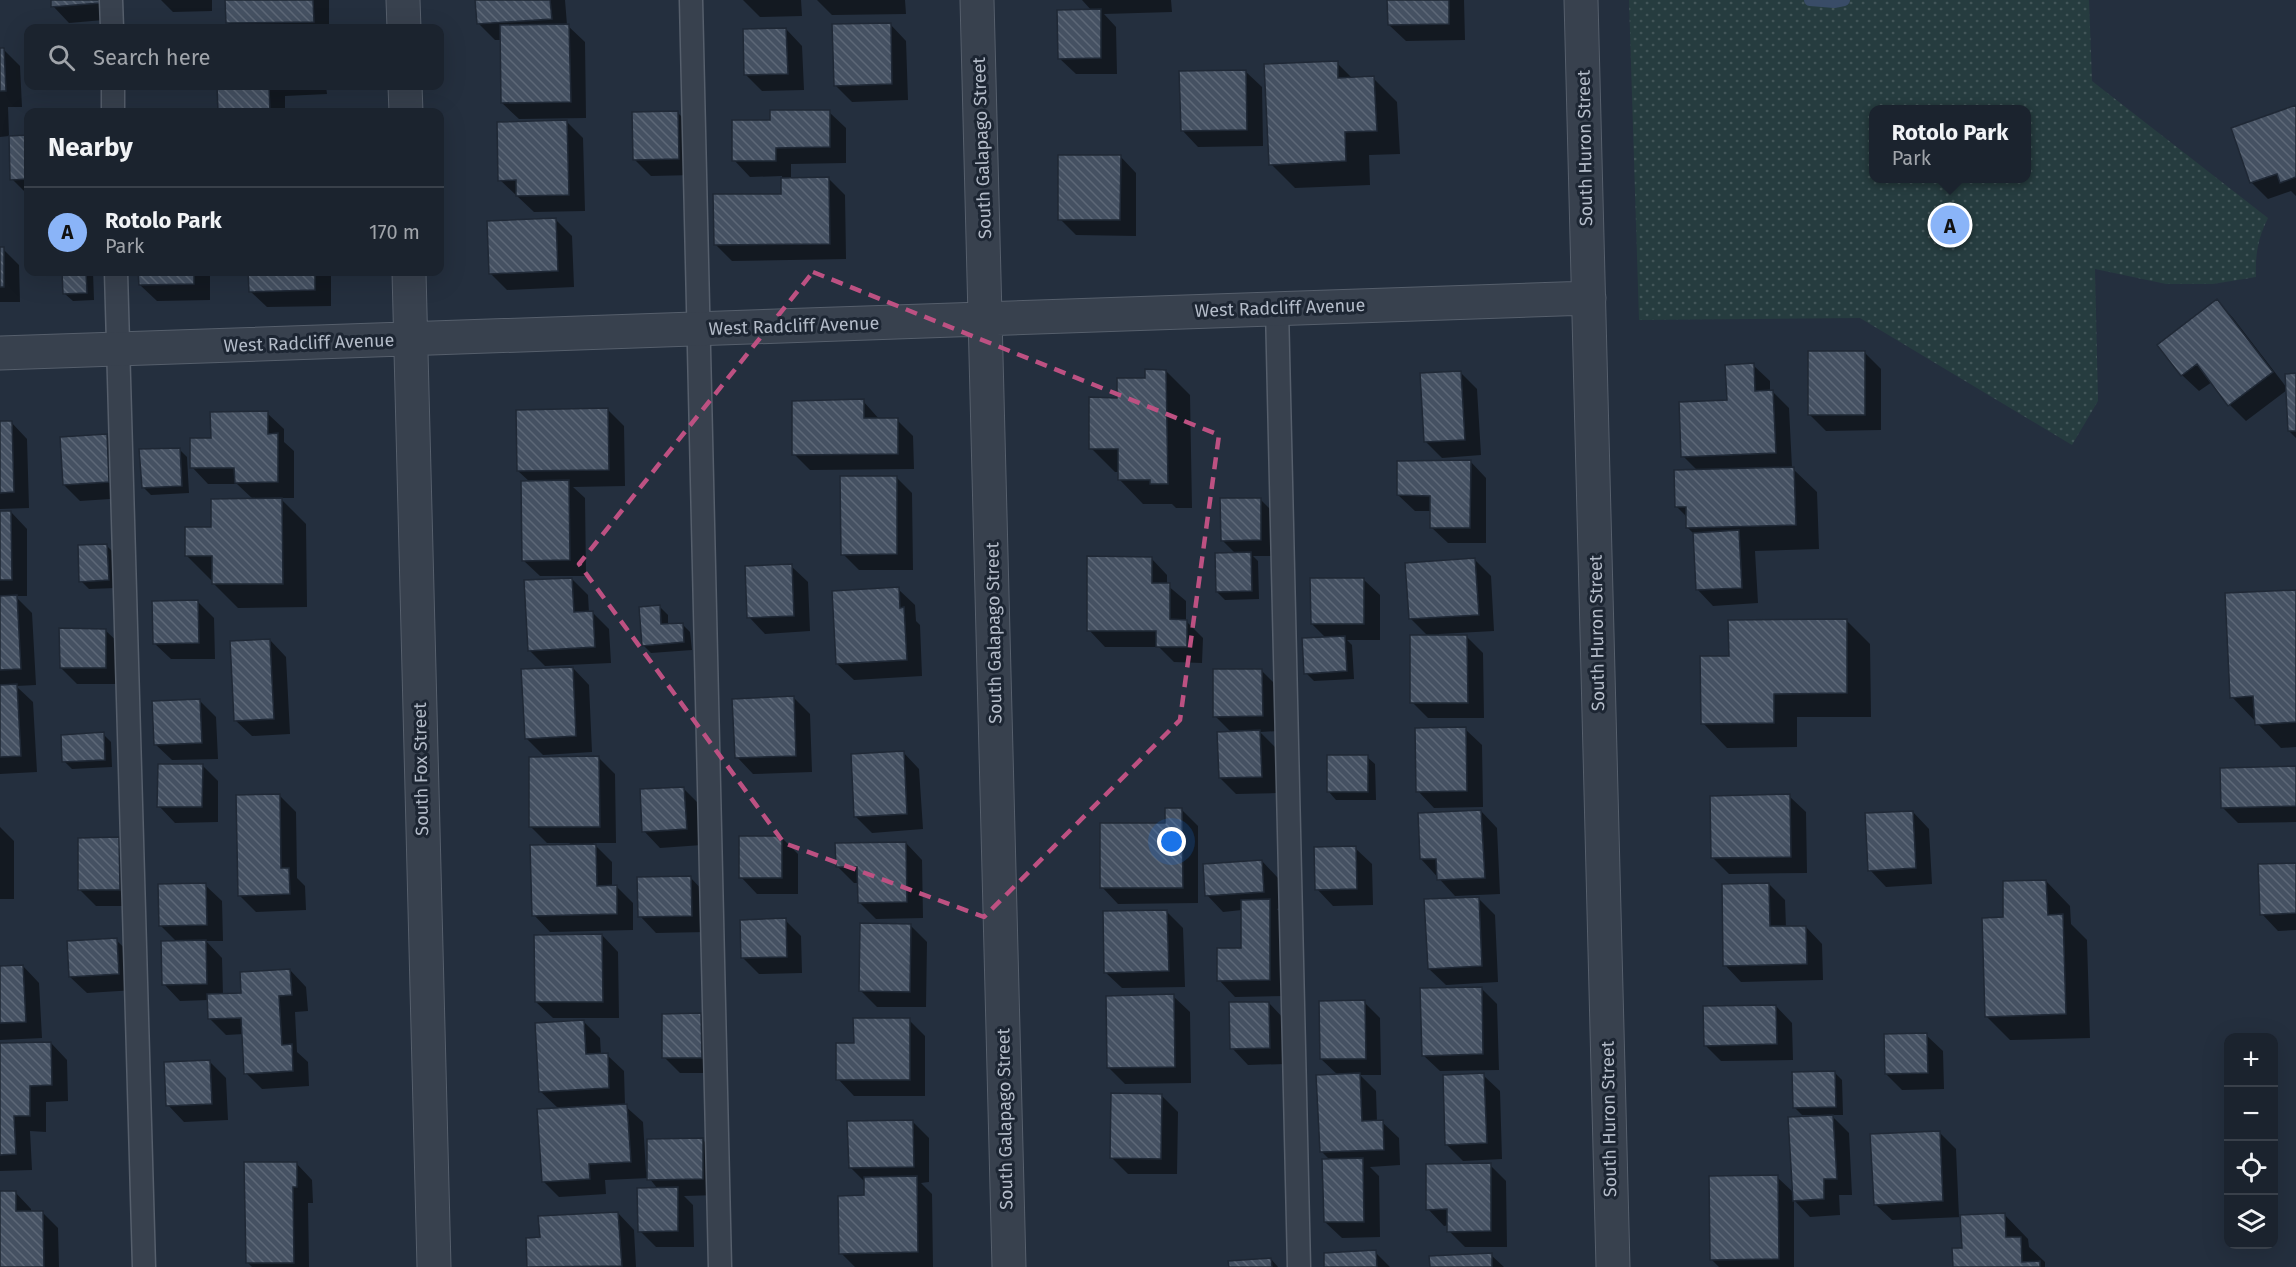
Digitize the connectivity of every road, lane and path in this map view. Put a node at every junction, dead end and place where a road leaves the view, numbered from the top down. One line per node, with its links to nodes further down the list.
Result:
1 (111, 0): 6 (lane)
2 (403, 0): 7 (street)
3 (691, 0): 17 (lane)
4 (978, 0): 16 (street, South Galapago Street)
5 (1581, 0): 14 (street, South Huron Street)
6 (112, 24)
7 (404, 24)
8 (113, 90): 10 (lane)
9 (405, 90): 11 (street)
10 (113, 108)
11 (406, 108)
12 (116, 276): 19 (lane)
13 (409, 276): 18 (street, South Fox Street)
14 (1589, 298): 15 (street, West Radcliff Avenue); 26 (street, South Huron Street)
15 (1277, 308): 16 (street, West Radcliff Avenue); 25 (lane)
16 (987, 319): 17 (street, West Radcliff Avenue); 24 (street, South Galapago Street)
17 (699, 329): 18 (street, West Radcliff Avenue); 23 (lane)
18 (410, 340): 19 (street, West Radcliff Avenue); 22 (street, South Fox Street)
19 (117, 350): 20 (street, West Radcliff Avenue); 21 (lane)
20 (0, 353)
21 (144, 1267)
22 (434, 1267)
23 (720, 1267)
24 (1009, 1267)
25 (1299, 1267)
26 (1613, 1267)

